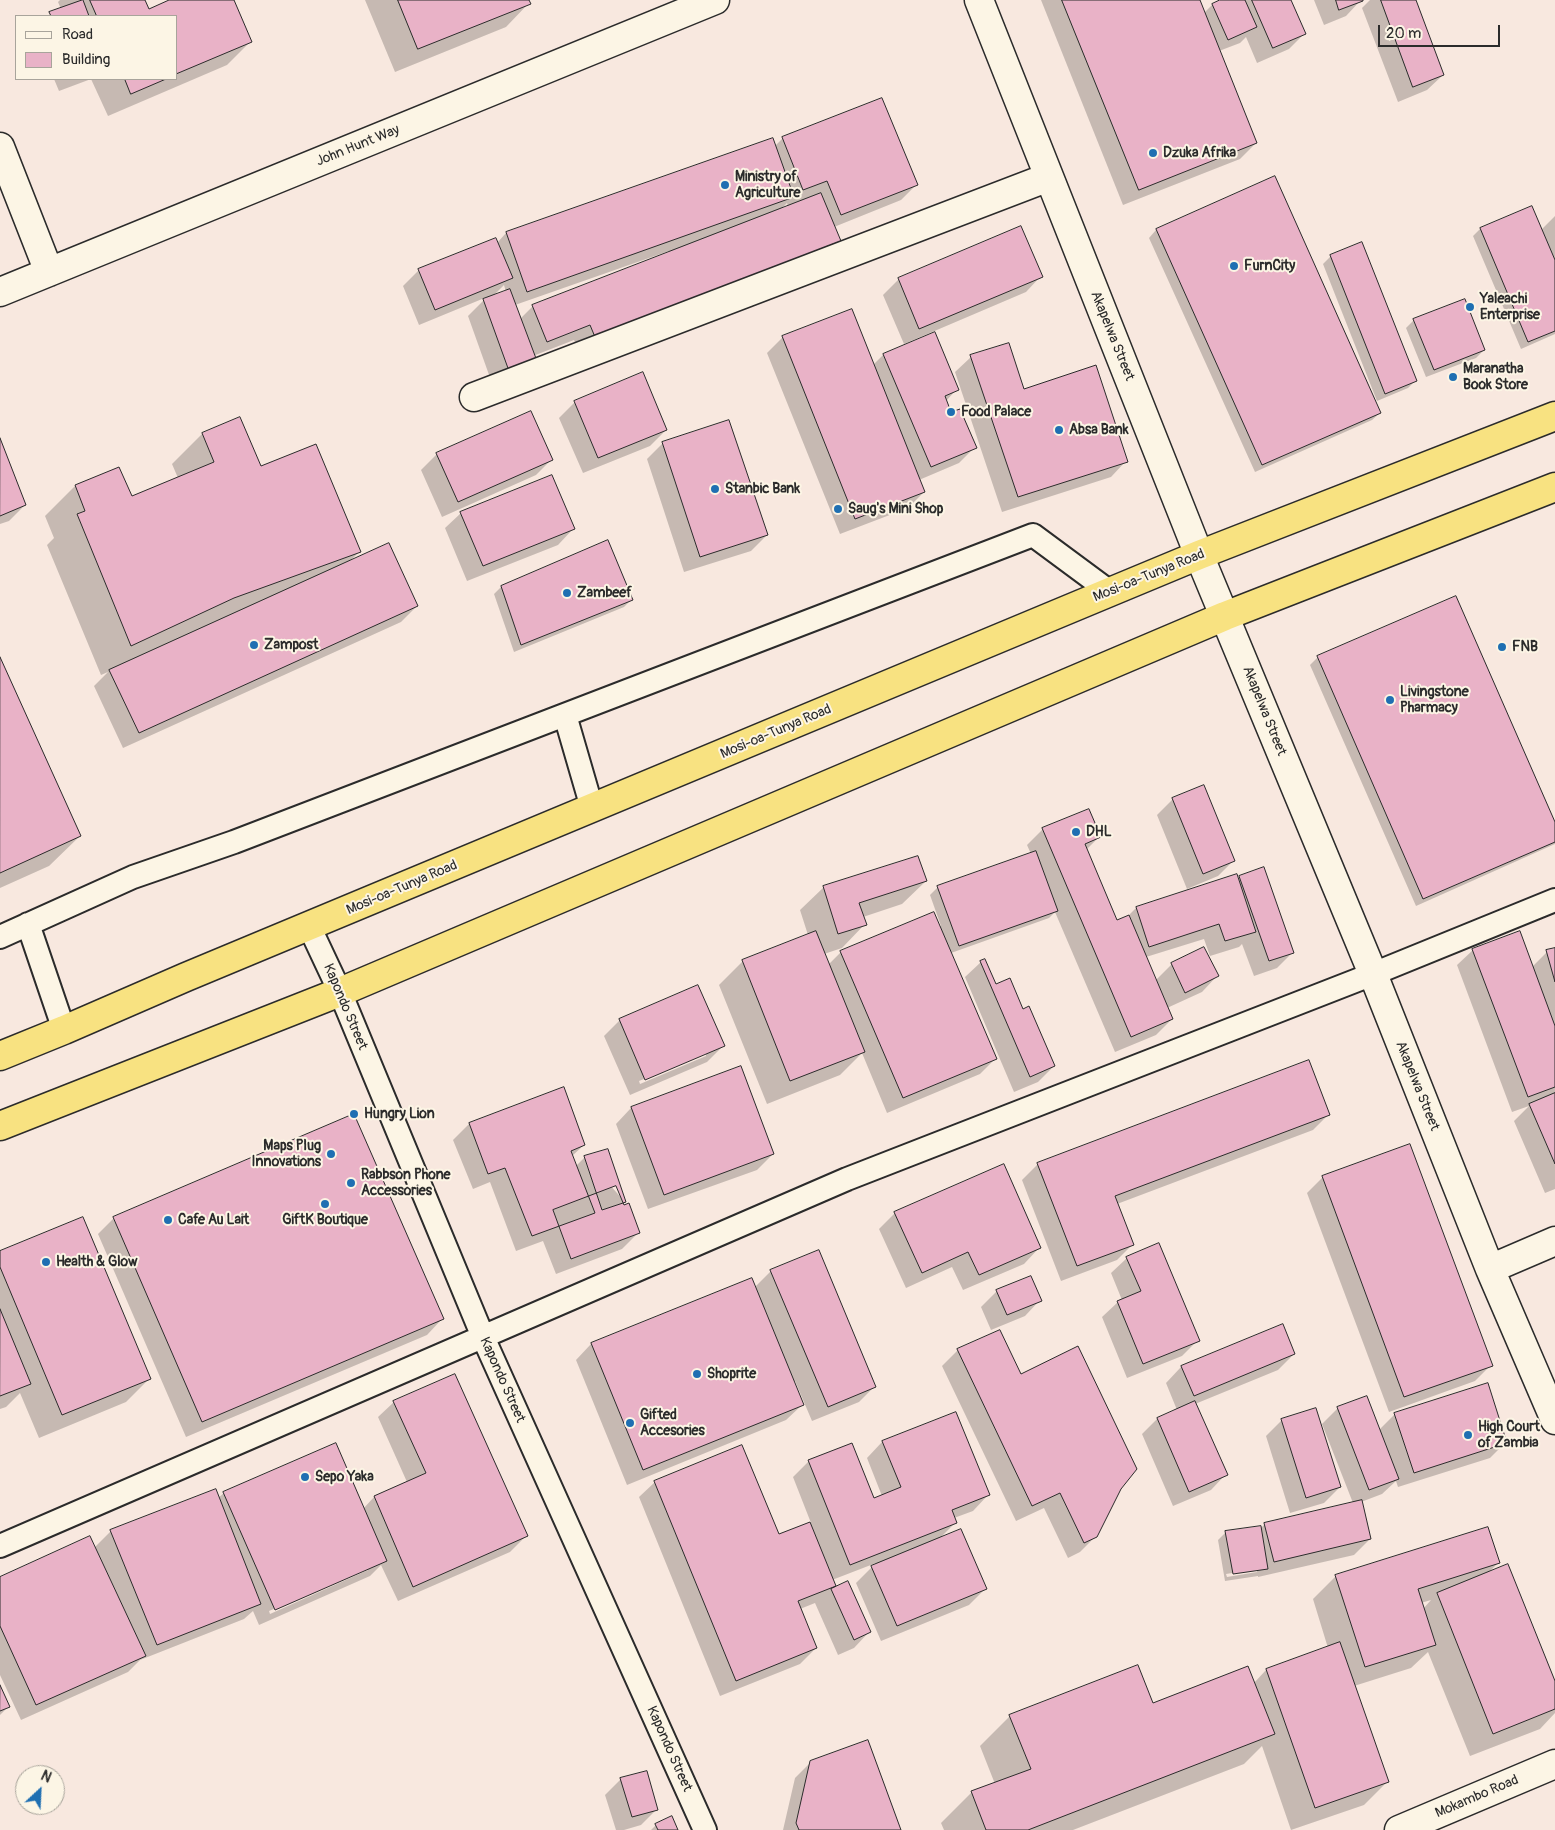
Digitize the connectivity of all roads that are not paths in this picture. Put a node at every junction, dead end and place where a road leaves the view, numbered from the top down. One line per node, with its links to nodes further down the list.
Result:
1 (715, 0): 5 (street, John Hunt Way)
2 (979, 0): 4 (street, Akapelwa Street)
3 (0, 147): 5 (street)
4 (1049, 177): 7 (street); 10 (street, Akapelwa Street)
5 (49, 272): 6 (street, John Hunt Way)
6 (0, 292)
7 (474, 398)
8 (1555, 416): 10 (highway, Mosi-oa-Tunya Road)
9 (1555, 487): 12 (highway)
10 (1199, 555): 11 (highway, Mosi-oa-Tunya Road); 12 (street, Akapelwa Street)
11 (1110, 592): 13 (lane); 14 (highway, Mosi-oa-Tunya Road)
12 (1225, 616): 19 (street, Akapelwa Street); 20 (highway)
13 (565, 715): 14 (lane); 16 (lane)
14 (592, 808): 17 (highway, Mosi-oa-Tunya Road)
15 (1555, 900): 19 (lane)
16 (28, 924): 18 (lane); 21 (lane)
17 (309, 926): 20 (lane, Kapondo Street); 21 (highway, Mosi-oa-Tunya Road)
18 (0, 937)
19 (1373, 974): 25 (street, Akapelwa Street); 26 (lane)
20 (340, 992): 23 (highway); 26 (lane, Kapondo Street)
21 (64, 1030): 22 (highway, Mosi-oa-Tunya Road)
22 (0, 1056)
23 (0, 1126)
24 (1555, 1241): 25 (street)
25 (1490, 1269): 27 (street, Akapelwa Street)
26 (483, 1337): 28 (lane); 30 (lane, Kapondo Street)
27 (1555, 1420)
28 (0, 1546)
29 (1555, 1764): 31 (street, Mokambo Road)
30 (705, 1830)
31 (1399, 1830)

